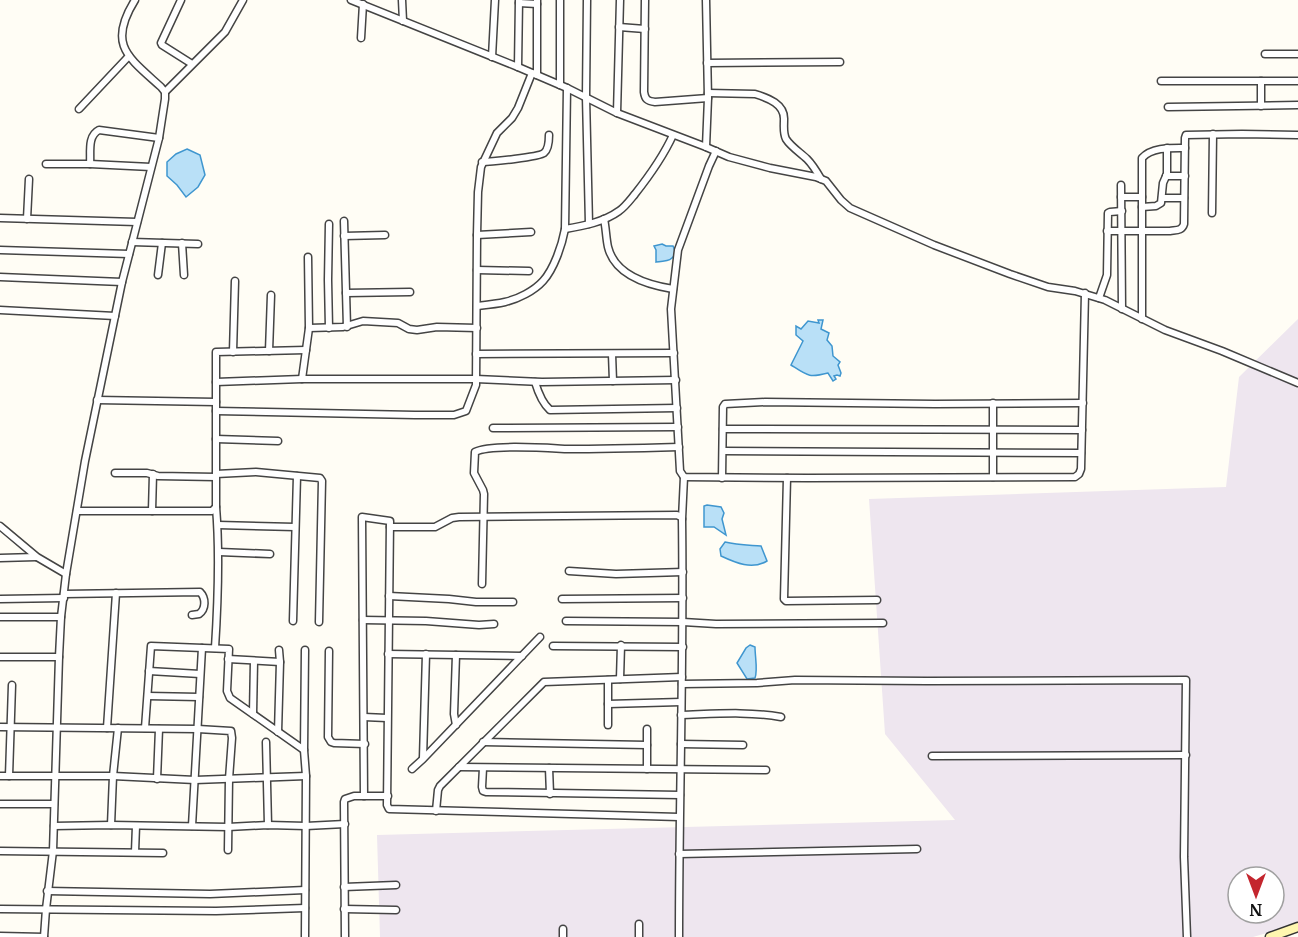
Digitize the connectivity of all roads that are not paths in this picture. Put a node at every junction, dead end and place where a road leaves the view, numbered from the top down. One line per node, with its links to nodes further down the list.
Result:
1 (135, 0): 21 (street)
2 (182, 0): 25 (street)
3 (243, 0): 25 (street)
4 (351, 0): 14 (street)
5 (402, 0): 15 (street)
6 (495, 0): 22 (street)
7 (560, 0): 31 (street)
8 (587, 0): 35 (street)
9 (620, 0): 16 (street)
10 (645, 0): 17 (street)
11 (705, 0): 24 (street)
12 (519, 1): 13 (street); 26 (street)
13 (537, 2): 27 (street)
14 (363, 4): 15 (street); 18 (street)
15 (403, 21): 22 (street)
16 (619, 27): 17 (street); 40 (street)
17 (645, 28): 34 (street)
18 (361, 38)
19 (1265, 54): 20 (street)
20 (1298, 54)
21 (129, 56): 33 (street); 39 (street)
22 (492, 57): 26 (street)
23 (840, 62): 24 (street)
24 (707, 63): 34 (street)
25 (192, 64): 33 (street)
26 (518, 67): 27 (street)
27 (534, 74): 31 (street); 50 (street)
28 (1161, 81): 29 (street)
29 (1261, 81): 30 (street); 37 (street)
30 (1298, 81)
31 (560, 85): 32 (street)
32 (567, 88): 35 (street); 73 (street)
33 (165, 92): 45 (street)
34 (708, 96): 46 (street); 57 (street)
35 (586, 97): 40 (street); 72 (street)
36 (1298, 105): 37 (street)
37 (1261, 106): 38 (street)
38 (1168, 107)
39 (79, 109)
40 (617, 113): 43 (street)
41 (1214, 134): 44 (street); 48 (street); 65 (street)
42 (549, 135): 50 (street)
43 (673, 135): 46 (street); 68 (street)
44 (1297, 135)
45 (159, 138): 52 (street); 53 (street)
46 (706, 147): 49 (street)
47 (1167, 148): 48 (street); 54 (street); 60 (street)
48 (1185, 148): 55 (street)
49 (716, 151): 57 (street); 95 (street)
50 (482, 162): 79 (street)
51 (45, 164): 52 (street)
52 (90, 164): 53 (street)
53 (152, 167): 70 (street)
54 (1166, 176): 55 (street); 61 (street)
55 (1185, 176): 62 (street)
56 (29, 179): 67 (street)
57 (822, 179): 98 (street)
58 (1121, 185): 59 (street)
59 (1121, 197): 60 (street); 64 (street)
60 (1142, 197): 63 (street)
61 (1162, 198): 62 (street); 63 (street)
62 (1185, 198): 76 (street)
63 (1142, 207): 76 (street)
64 (1122, 211): 74 (street); 75 (street)
65 (1212, 213)
66 (0, 218): 67 (street)
67 (27, 219): 70 (street)
68 (604, 219): 72 (street); 95 (street)
69 (344, 221): 80 (street)
70 (137, 222): 81 (street)
71 (329, 224): 108 (street)
72 (589, 224): 73 (street)
73 (565, 229): 101 (street)
74 (1107, 231): 75 (street); 100 (street)
75 (1122, 231): 76 (street); 102 (street)
76 (1142, 231): 105 (street)
77 (531, 232): 79 (street)
78 (385, 235): 80 (street)
79 (477, 235): 88 (street)
80 (344, 236): 97 (street)
81 (132, 242): 82 (street); 86 (street)
82 (162, 243): 83 (street); 90 (street)
83 (182, 243): 84 (street); 91 (street)
84 (198, 244)
85 (0, 250): 86 (street)
86 (129, 254): 94 (street)
87 (308, 257): 107 (street)
88 (477, 270): 89 (street); 101 (street)
89 (529, 271)
90 (158, 275)
91 (184, 275)
92 (0, 277): 94 (street)
93 (235, 281): 112 (street)
94 (122, 282): 104 (street)
95 (673, 289): 113 (street)
96 (410, 292): 97 (street)
97 (346, 293): 106 (street)
98 (1085, 293): 100 (street); 126 (street)
99 (271, 295): 111 (street)
100 (1099, 298): 102 (street)
101 (477, 306): 109 (street)
102 (1122, 309): 105 (street)
103 (0, 310): 104 (street)
104 (115, 316): 123 (street)
105 (1142, 319): 122 (street)
106 (347, 327): 108 (street); 109 (street)
107 (309, 328): 108 (street); 110 (street)
108 (329, 328)
109 (477, 328): 114 (street)
110 (306, 350): 111 (street); 116 (street)
111 (269, 351): 112 (street)
112 (233, 352): 120 (street)
113 (674, 353): 115 (street); 118 (street)
114 (476, 354): 115 (street); 117 (street)
115 (612, 354): 119 (street)
116 (302, 379): 117 (street); 120 (street)
117 (476, 379): 121 (street); 128 (street)
118 (676, 380): 119 (street); 127 (street)
119 (613, 381): 121 (street)
120 (216, 382): 124 (street)
121 (535, 382): 127 (street)
122 (1298, 383)
123 (97, 400): 124 (street); 149 (street)
124 (216, 402): 128 (street)
125 (993, 403): 126 (street); 131 (street); 132 (street)
126 (1083, 403): 133 (street)
127 (677, 408): 129 (street)
128 (216, 411): 134 (street)
129 (678, 427): 130 (street); 136 (street)
130 (493, 428)
131 (723, 429): 132 (street); 137 (street)
132 (993, 430): 133 (street); 138 (street)
133 (1082, 430): 139 (street)
134 (216, 439): 135 (street); 142 (street)
135 (278, 441)
136 (679, 447): 144 (street); 151 (street)
137 (723, 451): 138 (street); 146 (street)
138 (993, 452): 139 (street); 145 (street)
139 (1081, 453): 145 (street)
140 (116, 473): 141 (street)
141 (153, 474): 142 (street); 150 (street)
142 (216, 475): 143 (street); 148 (street)
143 (297, 476): 155 (street); 180 (street)
144 (684, 477): 146 (street); 152 (street)
145 (993, 477): 147 (street)
146 (722, 478): 147 (street)
147 (787, 478): 171 (street)
148 (216, 507): 150 (street); 153 (street)
149 (77, 511): 150 (street); 163 (street)
150 (152, 511)
151 (484, 517): 152 (street); 156 (street); 164 (street)
152 (682, 519): 162 (street)
153 (218, 525): 155 (street); 157 (street)
154 (0, 526): 159 (street)
155 (295, 527): 178 (street)
156 (390, 527): 167 (street); 176 (street)
157 (219, 552): 158 (street); 189 (street)
158 (270, 554)
159 (37, 557): 160 (street); 163 (street)
160 (0, 558)
161 (569, 571): 162 (street)
162 (683, 572): 169 (street)
163 (66, 574): 166 (street)
164 (482, 584)
165 (116, 593): 166 (street); 173 (street); 222 (street)
166 (64, 596): 168 (street); 175 (street)
167 (389, 596): 172 (street); 177 (street)
168 (0, 598)
169 (683, 598): 170 (street); 181 (street)
170 (562, 599)
171 (877, 600)
172 (513, 602)
173 (192, 615)
174 (0, 617): 175 (street)
175 (62, 617): 198 (street)
176 (363, 620): 177 (street); 214 (street)
177 (388, 620): 183 (street); 193 (street)
178 (293, 621)
179 (566, 621): 181 (street)
180 (319, 622)
181 (683, 622): 182 (street); 187 (street)
182 (883, 622)
183 (494, 624)
184 (540, 636): 196 (street)
185 (621, 645): 186 (street); 187 (street); 204 (street)
186 (553, 646)
187 (682, 646): 206 (street)
188 (202, 648): 189 (street); 202 (street); 203 (street)
189 (215, 648): 199 (street)
190 (279, 650): 201 (street)
191 (305, 650): 235 (street)
192 (329, 651): 231 (street)
193 (388, 654): 194 (street); 216 (street)
194 (426, 654): 195 (street); 238 (street)
195 (456, 655): 196 (street); 217 (street)
196 (522, 656): 217 (street)
197 (0, 657): 198 (street)
198 (59, 657): 221 (street)
199 (228, 659): 200 (street); 212 (street)
200 (254, 661): 201 (street); 212 (street)
201 (280, 662): 228 (street)
202 (149, 671): 203 (street); 208 (street)
203 (200, 674): 209 (street)
204 (620, 679): 205 (street); 206 (street)
205 (608, 680): 211 (street); 230 (street)
206 (682, 681): 210 (street); 236 (street)
207 (12, 685): 220 (street)
208 (148, 696): 209 (street); 224 (street)
209 (199, 697): 226 (street)
210 (681, 702): 211 (street); 213 (street)
211 (608, 704): 218 (street)
212 (253, 714): 228 (street)
213 (681, 715): 215 (street); 232 (street)
214 (364, 717): 216 (street); 231 (street)
215 (781, 717)
216 (387, 718): 258 (street)
217 (456, 724): 238 (street)
218 (608, 725)
219 (0, 727): 220 (street)
220 (11, 728): 221 (street); 247 (street)
221 (58, 728): 222 (street); 248 (street)
222 (107, 728): 223 (street)
223 (118, 728): 224 (street); 249 (street)
224 (145, 728): 225 (street)
225 (159, 729): 226 (street); 252 (street)
226 (198, 729): 253 (street); 254 (street)
227 (647, 729): 233 (street)
228 (278, 732): 235 (street)
229 (266, 742): 251 (street)
230 (483, 742): 233 (street); 239 (street)
231 (365, 744): 257 (street)
232 (681, 744): 234 (street); 244 (street)
233 (647, 745): 243 (street)
234 (743, 745)
235 (304, 750): 250 (street)
236 (1186, 755): 237 (street); 297 (street)
237 (932, 756)
238 (423, 759): 242 (street)
239 (459, 767): 240 (street); 261 (street)
240 (483, 768): 241 (street); 255 (street)
241 (549, 768): 243 (street); 255 (street)
242 (412, 769)
243 (647, 769): 244 (street)
244 (680, 769): 245 (street); 256 (street)
245 (766, 770)
246 (0, 776): 247 (street)
247 (9, 776): 248 (street)
248 (55, 776): 249 (street); 260 (street)
249 (113, 776): 252 (street); 264 (street)
250 (306, 776): 251 (street); 269 (street)
251 (267, 777): 253 (street); 265 (street)
252 (157, 779): 254 (street)
253 (229, 779): 254 (street); 270 (street)
254 (195, 780): 268 (street)
255 (550, 794): 256 (street)
256 (680, 795): 262 (street)
257 (364, 796): 258 (street); 263 (street)
258 (388, 796): 261 (street)
259 (0, 804): 260 (street)
260 (54, 804): 266 (street)
261 (436, 811): 262 (street)
262 (680, 816): 277 (street)
263 (345, 824): 269 (street); 279 (street)
264 (111, 825): 266 (street); 267 (street)
265 (268, 825): 269 (street); 270 (street)
266 (54, 826): 274 (street)
267 (136, 826): 268 (street); 275 (street)
268 (192, 826): 270 (street)
269 (306, 826): 280 (street)
270 (228, 827): 272 (street)
271 (917, 849): 277 (street)
272 (228, 850)
273 (0, 851): 274 (street)
274 (53, 851): 275 (street); 281 (street)
275 (135, 852): 276 (street)
276 (163, 853)
277 (679, 854): 296 (street)
278 (396, 885): 279 (street)
279 (344, 887): 285 (street)
280 (305, 890): 281 (street); 282 (street)
281 (48, 891): 284 (street)
282 (305, 908): 284 (street); 292 (street)
283 (0, 909): 284 (street)
284 (45, 909): 291 (street)
285 (344, 909): 286 (street); 293 (street)
286 (396, 910)
287 (639, 924): 295 (street)
288 (1298, 927): 298 (street)
289 (563, 929): 294 (street)
290 (0, 936): 291 (street)
291 (44, 937)
292 (304, 937)
293 (345, 937)
294 (563, 937)
295 (639, 937)
296 (679, 937)
297 (1186, 937)
298 (1270, 937)

